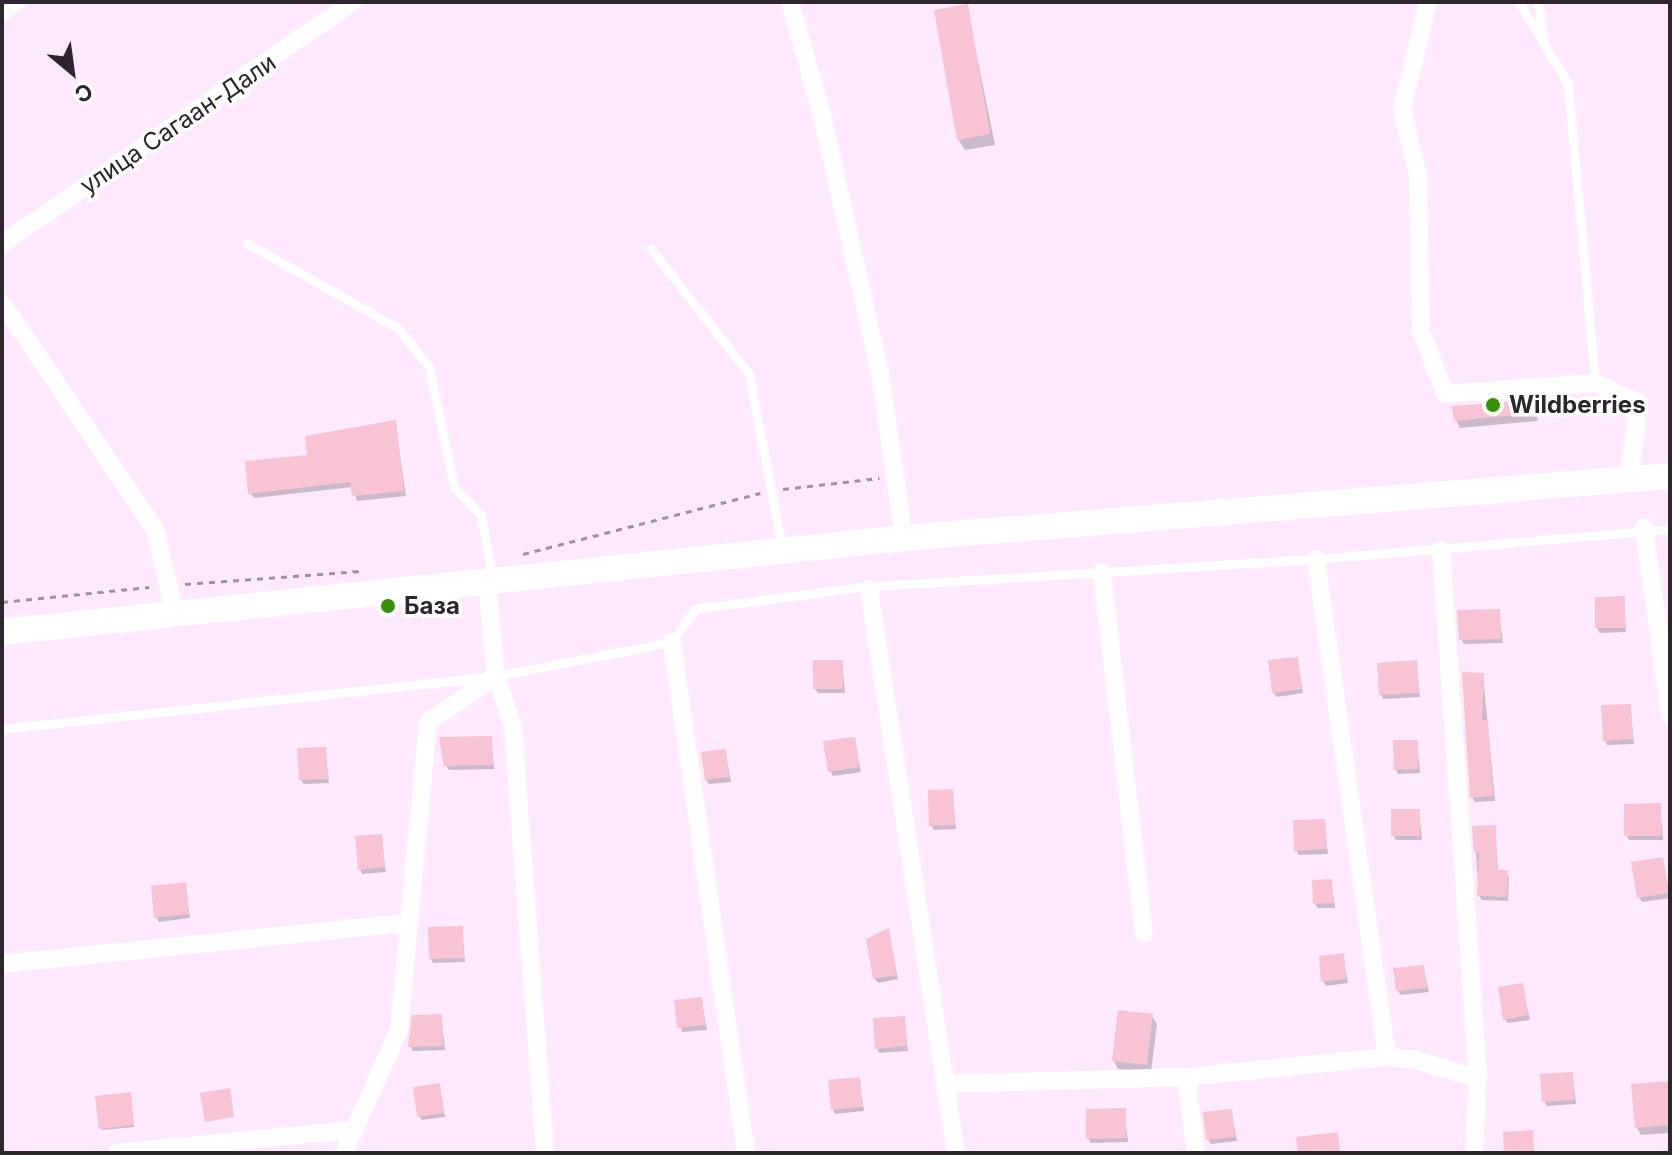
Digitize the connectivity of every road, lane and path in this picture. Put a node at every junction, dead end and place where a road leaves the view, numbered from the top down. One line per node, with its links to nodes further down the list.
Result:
1 (17, 2): 7 (street)
2 (353, 2): 10 (street, улица Сагаан-Дали)
3 (790, 2): 14 (street)
4 (1428, 2): 13 (street)
5 (1519, 2): 8 (lane)
6 (1538, 2): 8 (lane)
7 (2, 12)
8 (1543, 43): 13 (lane)
9 (247, 243): 26 (lane)
10 (2, 244)
11 (651, 249): 17 (lane)
12 (2, 303): 27 (street)
13 (1595, 383): 16 (street)
14 (897, 475): 17 (path); 20 (street)
15 (1670, 476): 16 (main road)
16 (1629, 480): 20 (main road)
17 (771, 490): 22 (lane); 26 (path)
18 (1644, 528): 19 (lane); 21 (lane); 34 (street)
19 (1670, 529)
20 (904, 538): 22 (main road)
21 (1441, 550): 23 (lane); 41 (street)
22 (782, 551): 26 (main road)
23 (1316, 559): 25 (lane); 39 (street)
24 (367, 570): 27 (path)
25 (1102, 572): 28 (lane); 37 (street)
26 (490, 576): 30 (main road); 33 (street)
27 (169, 585): 29 (path); 30 (street)
28 (869, 589): 32 (lane); 42 (street)
29 (2, 602)
30 (175, 614): 31 (main road)
31 (2, 632)
32 (672, 642): 33 (lane); 47 (street)
33 (496, 676): 35 (lane); 36 (street); 46 (street)
34 (1670, 714)
35 (2, 729)
36 (409, 923): 38 (street); 43 (street)
37 (1144, 934)
38 (2, 964)
39 (1387, 1057): 40 (street); 41 (street)
40 (1186, 1077): 42 (street); 49 (street)
41 (1478, 1078): 50 (street)
42 (946, 1084): 48 (street)
43 (353, 1130): 44 (street); 45 (street)
44 (117, 1153)
45 (344, 1153)
46 (545, 1153)
47 (746, 1153)
48 (956, 1153)
49 (1196, 1153)
50 (1474, 1153)

